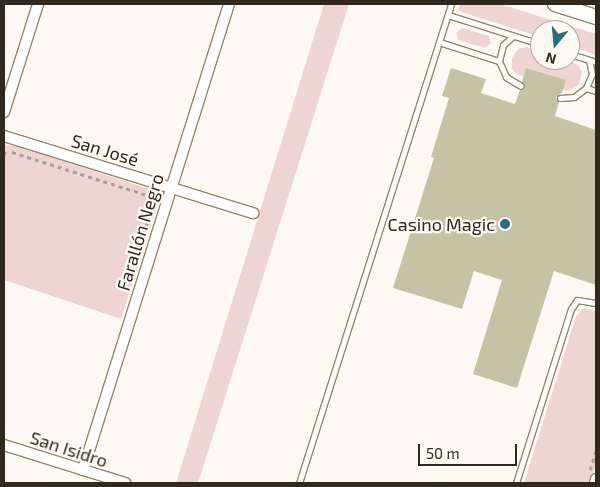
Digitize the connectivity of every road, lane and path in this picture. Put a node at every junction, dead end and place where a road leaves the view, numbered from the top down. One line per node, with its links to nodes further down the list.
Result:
1 (38, 4): 18 (street)
2 (229, 4): 21 (street, Farallón Negro)
3 (451, 4): 5 (lane)
4 (555, 4): 6 (street)
5 (448, 15): 7 (lane); 9 (lane)
6 (596, 17)
7 (513, 36): 8 (lane); 12 (lane)
8 (530, 41)
9 (439, 42): 12 (lane); 30 (lane)
10 (580, 57): 11 (lane)
11 (589, 60): 13 (lane); 15 (lane)
12 (499, 61): 14 (lane)
13 (596, 62)
14 (521, 86)
15 (586, 88): 16 (lane); 17 (lane)
16 (596, 92)
17 (560, 98)
18 (4, 112)
19 (5, 145): 20 (path); 21 (street, San José); 22 (path)
20 (4, 155)
21 (171, 188): 23 (street, San José); 27 (street, Farallón Negro)
22 (158, 199)
23 (253, 213)
24 (596, 303): 31 (lane)
25 (4, 445): 27 (street, San Isidro)
26 (596, 450): 28 (path)
27 (83, 470): 29 (street, San Isidro)
28 (593, 479)
29 (125, 483)
30 (299, 483)
31 (516, 483)

